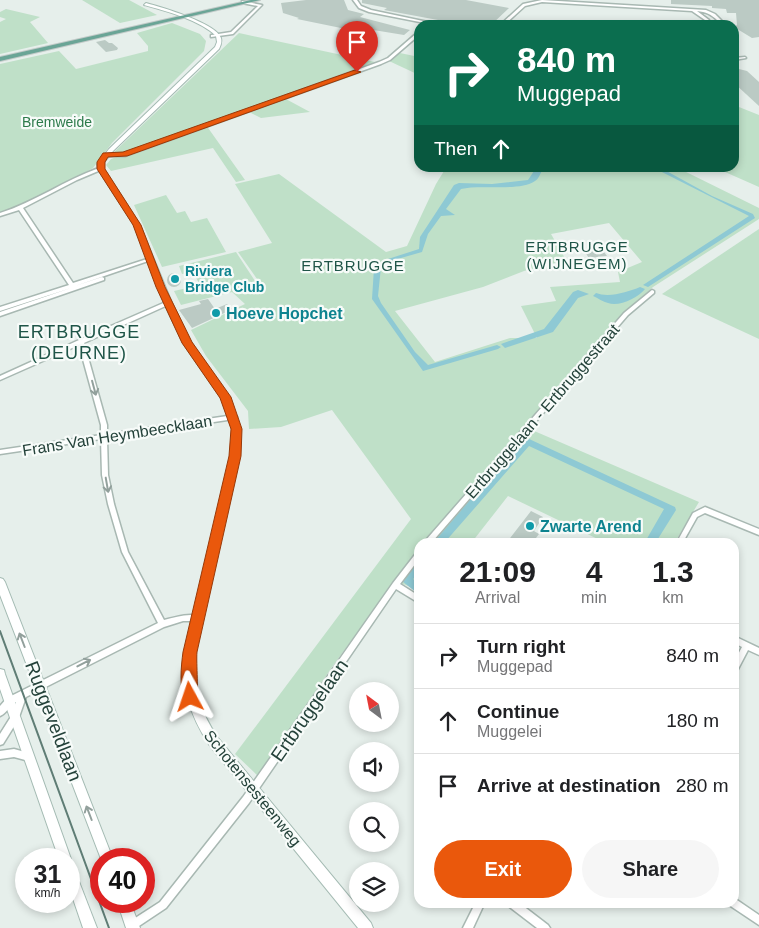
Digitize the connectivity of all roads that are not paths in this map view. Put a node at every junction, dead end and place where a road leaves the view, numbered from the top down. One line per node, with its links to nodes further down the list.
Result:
1 (138, 0): 6 (street)
2 (258, 0): 4 (main road)
3 (355, 0): 10 (street)
4 (243, 1): 6 (main road); 11 (street)
5 (690, 10): 7 (street); 8 (street); 9 (street)
6 (178, 16): 11 (street); 13 (main road); 13 (main road)
7 (507, 20)
8 (708, 20)
9 (719, 20)
10 (414, 21)
11 (215, 36): 16 (street)
12 (414, 37): 16 (street)
13 (0, 57)
14 (739, 58): 15 (street)
15 (744, 58)
16 (106, 155): 17 (street)
17 (101, 169): 18 (street); 20 (street, Schotensesteenweg)
18 (22, 209): 19 (street); 21 (street)
19 (0, 215)
20 (149, 260): 21 (street); 23 (street, Schotensesteenweg)
21 (73, 287): 24 (street); 25 (street)
22 (652, 292): 32 (street, Ertbruggelaan - Ertbruggestraat)
23 (168, 304): 26 (street); 28 (street, Schotensesteenweg)
24 (0, 308)
25 (0, 314)
26 (81, 341): 27 (street); 29 (street, one-way to 29)
27 (0, 378)
28 (234, 416): 29 (street, Frans Van Heymbeecklaan); 38 (street, Schotensesteenweg)
29 (103, 437): 30 (street, Frans Van Heymbeecklaan); 39 (street, one-way to 39)
30 (0, 452)
31 (759, 532): 33 (street)
32 (432, 538)
33 (682, 538)
34 (414, 560): 36 (street, Ertbruggelaan)
35 (0, 582): 45 (street, Ruggeveldlaan, one-way to 35)
36 (395, 585): 37 (street); 53 (street, Ertbruggelaan)
37 (414, 597)
38 (197, 618): 39 (street); 53 (street, Schotensesteenweg)
39 (162, 624): 45 (street, one-way to 39)
40 (739, 642): 41 (street)
41 (746, 646): 42 (street); 43 (street)
42 (759, 652)
43 (739, 659)
44 (0, 674): 47 (street, Ruggeveldlaan)
45 (40, 685): 46 (street); 55 (street, Ruggeveldlaan, one-way to 45)
46 (23, 694): 47 (street); 49 (street)
47 (10, 700): 48 (street); 49 (street, Ruggeveldlaan)
48 (0, 712)
49 (15, 717): 50 (street); 52 (street, Ruggeveldlaan)
50 (0, 741)
51 (0, 755): 52 (street)
52 (29, 757): 54 (street, Ruggeveldlaan)
53 (253, 791): 62 (street, Ertbruggelaan); 64 (street, Schotensesteenweg)
54 (61, 848)
55 (103, 848)
56 (80, 900): 63 (street)
57 (739, 907): 61 (street)
58 (479, 908): 65 (street)
59 (518, 908): 66 (street)
60 (127, 913): 62 (street)
61 (759, 920)
62 (132, 927)
63 (90, 928)
64 (366, 928)
65 (468, 928)
66 (545, 928)

